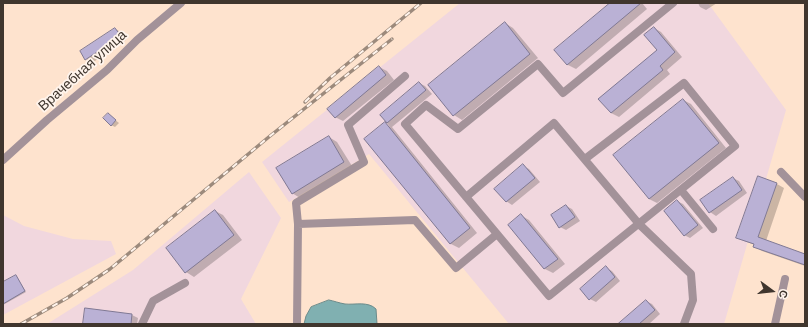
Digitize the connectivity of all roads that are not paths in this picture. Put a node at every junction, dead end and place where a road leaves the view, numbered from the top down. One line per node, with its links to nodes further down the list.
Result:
1 (181, 3): 4 (street, Врачебная улица)
2 (673, 3): 8 (street)
3 (406, 76): 10 (street)
4 (3, 160)
5 (585, 160): 7 (street); 8 (street); 11 (street)
6 (781, 172): 9 (street)
7 (681, 190): 11 (street); 12 (street)
8 (466, 197): 13 (street)
9 (805, 197)
10 (298, 224): 13 (street); 17 (street)
11 (639, 224): 13 (street); 18 (street)
12 (713, 229)
13 (497, 234)
14 (785, 279): 19 (street)
15 (185, 284): 16 (street)
16 (142, 324)
17 (297, 324)
18 (684, 324)
19 (776, 324)

